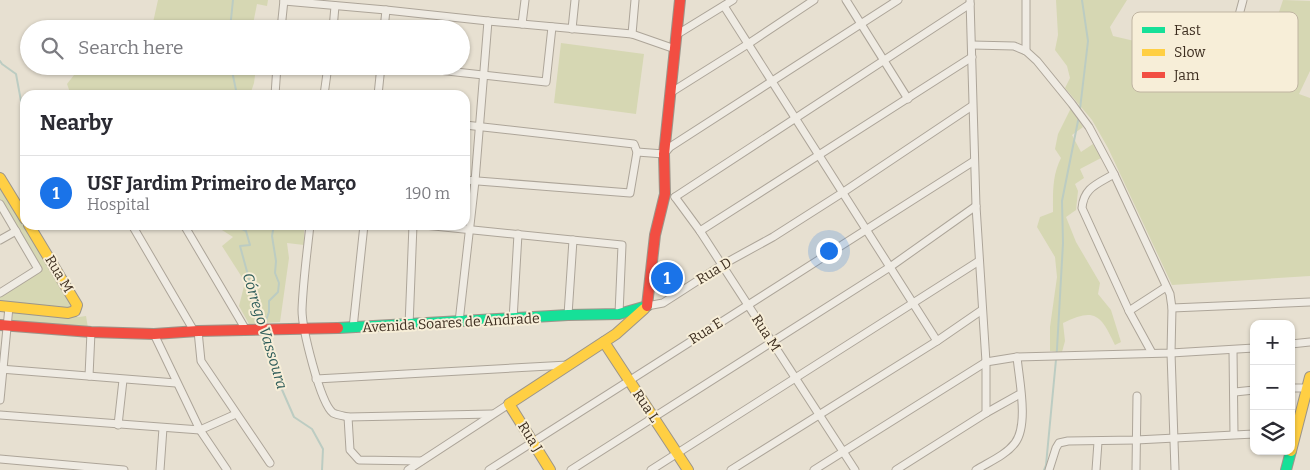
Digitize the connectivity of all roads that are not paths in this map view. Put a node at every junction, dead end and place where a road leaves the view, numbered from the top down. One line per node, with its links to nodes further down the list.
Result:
1 (525, 0): 20 (street)
2 (575, 0): 22 (street)
3 (635, 0): 23 (street)
4 (680, 0): 24 (street)
5 (733, 0): 13 (street)
6 (814, 0): 25 (street)
7 (846, 0): 19 (street)
8 (898, 0): 19 (street)
9 (1026, 0): 28 (street)
10 (284, 1): 12 (street); 15 (street)
11 (970, 2): 26 (street); 30 (street)
12 (336, 6): 14 (street); 16 (street)
13 (724, 6): 24 (street); 25 (street)
14 (386, 10): 17 (street); 18 (street)
15 (282, 20)
16 (334, 20)
17 (385, 20)
18 (488, 21): 20 (street); 35 (street)
19 (860, 23): 30 (street); 36 (street)
20 (522, 24): 21 (street)
21 (552, 27): 22 (street); 35 (street)
22 (572, 29): 23 (street)
23 (632, 34): 27 (street)
24 (676, 34): 27 (street)
25 (748, 44): 36 (street); 40 (street)
26 (972, 45): 28 (street); 29 (street)
27 (675, 49): 40 (street)
28 (1026, 51): 50 (street)
29 (972, 57): 41 (street); 42 (street)
30 (884, 61): 41 (street); 43 (street)
31 (470, 74): 35 (street)
32 (276, 75): 37 (street)
33 (327, 75): 38 (street)
34 (380, 75): 39 (street)
35 (485, 76): 45 (street)
36 (772, 81): 43 (street); 47 (street)
37 (275, 90)
38 (325, 90)
39 (379, 90)
40 (670, 93): 47 (street)
41 (908, 99): 48 (street)
42 (972, 106): 49 (street); 54 (street, Rua D)
43 (794, 118): 48 (street); 56 (street)
44 (470, 126): 45 (street)
45 (480, 127): 46 (street); 53 (street)
46 (637, 152): 47 (street); 53 (street)
47 (664, 154): 55 (street)
48 (818, 156): 54 (street); 69 (street)
49 (974, 160): 58 (street); 70 (street, Rua E)
50 (1114, 174): 77 (street); 86 (street)
51 (0, 178): 59 (street)
52 (470, 181): 53 (street)
53 (475, 182): 60 (street)
54 (842, 193): 70 (street); 75 (street, Rua D)
55 (664, 194): 56 (street); 82 (street)
56 (676, 197): 69 (street, Rua M)
57 (0, 204): 68 (street, Rua M)
58 (976, 206): 74 (street); 76 (street)
59 (20, 211)
60 (470, 222)
61 (32, 230): 83 (street, Rua M)
62 (135, 230): 96 (street)
63 (187, 230): 95 (street)
64 (310, 230): 94 (street)
65 (363, 230): 93 (street)
66 (413, 230): 92 (street)
67 (469, 230): 71 (street); 90 (street)
68 (16, 231): 72 (street); 78 (street, Rua M)
69 (700, 231): 75 (street, Rua M)
70 (866, 231): 76 (street); 81 (street, Rua E)
71 (518, 234): 73 (street); 89 (street)
72 (0, 240)
73 (573, 240): 87 (street); 88 (street)
74 (979, 261): 79 (street); 85 (street)
75 (722, 265): 81 (street, Rua M); 82 (street, Rua D)
76 (890, 267): 79 (street); 99 (street)
77 (1166, 288): 84 (street); 86 (street)
78 (0, 293)
79 (912, 302): 100 (street); 113 (street)
80 (1310, 302): 84 (street)
81 (747, 305): 99 (street, Rua M); 116 (street, Rua E)
82 (647, 306): 87 (street, Avenida Soares de Andrade); 101 (street, Rua D)
83 (4, 307): 91 (street)
84 (1172, 308): 107 (street)
85 (982, 310): 100 (street); 109 (street)
86 (1129, 310): 106 (street)
87 (619, 314): 88 (street, Avenida Soares de Andrade)
88 (568, 315): 89 (street, Avenida Soares de Andrade)
89 (513, 320): 90 (street, Avenida Soares de Andrade)
90 (459, 322): 92 (street, Avenida Soares de Andrade)
91 (4, 325): 97 (street, Avenida Soares de Andrade); 111 (street)
92 (409, 326): 93 (street, Avenida Soares de Andrade)
93 (353, 328): 94 (street, Avenida Soares de Andrade)
94 (304, 329): 95 (street, Avenida Soares de Andrade); 114 (street)
95 (250, 330): 96 (street, Avenida Soares de Andrade)
96 (196, 331): 98 (street, Avenida Soares de Andrade); 127 (street)
97 (91, 332): 98 (street, Avenida Soares de Andrade); 112 (street)
98 (154, 334): 118 (street)
99 (772, 341): 113 (street, Rua M); 132 (street)
100 (937, 341): 130 (street)
101 (604, 342): 110 (street, Rua D); 116 (street, Rua L)
102 (1310, 342): 103 (street)
103 (1295, 344)
104 (1250, 348): 105 (street)
105 (1233, 350): 107 (street); 121 (street)
106 (1152, 353): 107 (street); 108 (street)
107 (1171, 353): 139 (street)
108 (1017, 357): 109 (street); 122 (street)
109 (986, 362): 126 (street); 143 (street)
110 (569, 365): 114 (street); 125 (street, Rua D)
111 (2, 370): 112 (street); 124 (street)
112 (89, 376): 115 (street)
113 (795, 378): 130 (street, Rua M); 144 (street)
114 (316, 379): 131 (street)
115 (123, 380): 118 (street); 133 (street)
116 (628, 380): 132 (street, Rua L); 141 (street, Rua E)
117 (1308, 382): 119 (street); 134 (street)
118 (176, 383): 136 (street)
119 (1295, 387)
120 (1250, 390): 121 (street)
121 (1235, 392): 137 (street)
122 (1020, 394): 126 (street); 162 (street)
123 (1137, 396): 140 (street)
124 (0, 400)
125 (509, 404): 128 (street, Rua D); 141 (street, Rua J)
126 (986, 413): 161 (street)
127 (236, 414): 136 (street); 148 (street)
128 (492, 414): 131 (street); 147 (street, Rua D)
129 (0, 415): 133 (street)
130 (819, 415): 143 (street, Rua M); 158 (street)
131 (348, 417): 147 (street)
132 (653, 417): 144 (street, Rua L); 155 (street)
133 (118, 425): 135 (street)
134 (1295, 427)
135 (162, 428): 136 (street); 150 (street)
136 (200, 430): 151 (street)
137 (1234, 434): 138 (street); 139 (street)
138 (1250, 434)
139 (1174, 438): 140 (street); 166 (street)
140 (1136, 440): 142 (street); 165 (street)
141 (532, 442): 153 (street, Rua E); 154 (street, Rua J)
142 (1098, 442): 163 (street); 164 (street)
143 (844, 451): 159 (street); 160 (street, Rua M)
144 (677, 454): 156 (street); 157 (street, Rua L)
145 (1290, 455): 167 (street)
146 (0, 459): 149 (street)
147 (421, 461): 152 (street, Rua D)
148 (270, 463)
149 (124, 470)
150 (160, 470)
151 (227, 470)
152 (408, 470)
153 (489, 470)
154 (550, 470)
155 (570, 470)
156 (651, 470)
157 (688, 470)
158 (731, 470)
159 (814, 470)
160 (854, 470)
161 (896, 470)
162 (976, 470)
163 (1049, 470)
164 (1096, 470)
165 (1136, 470)
166 (1175, 470)
167 (1286, 470)

